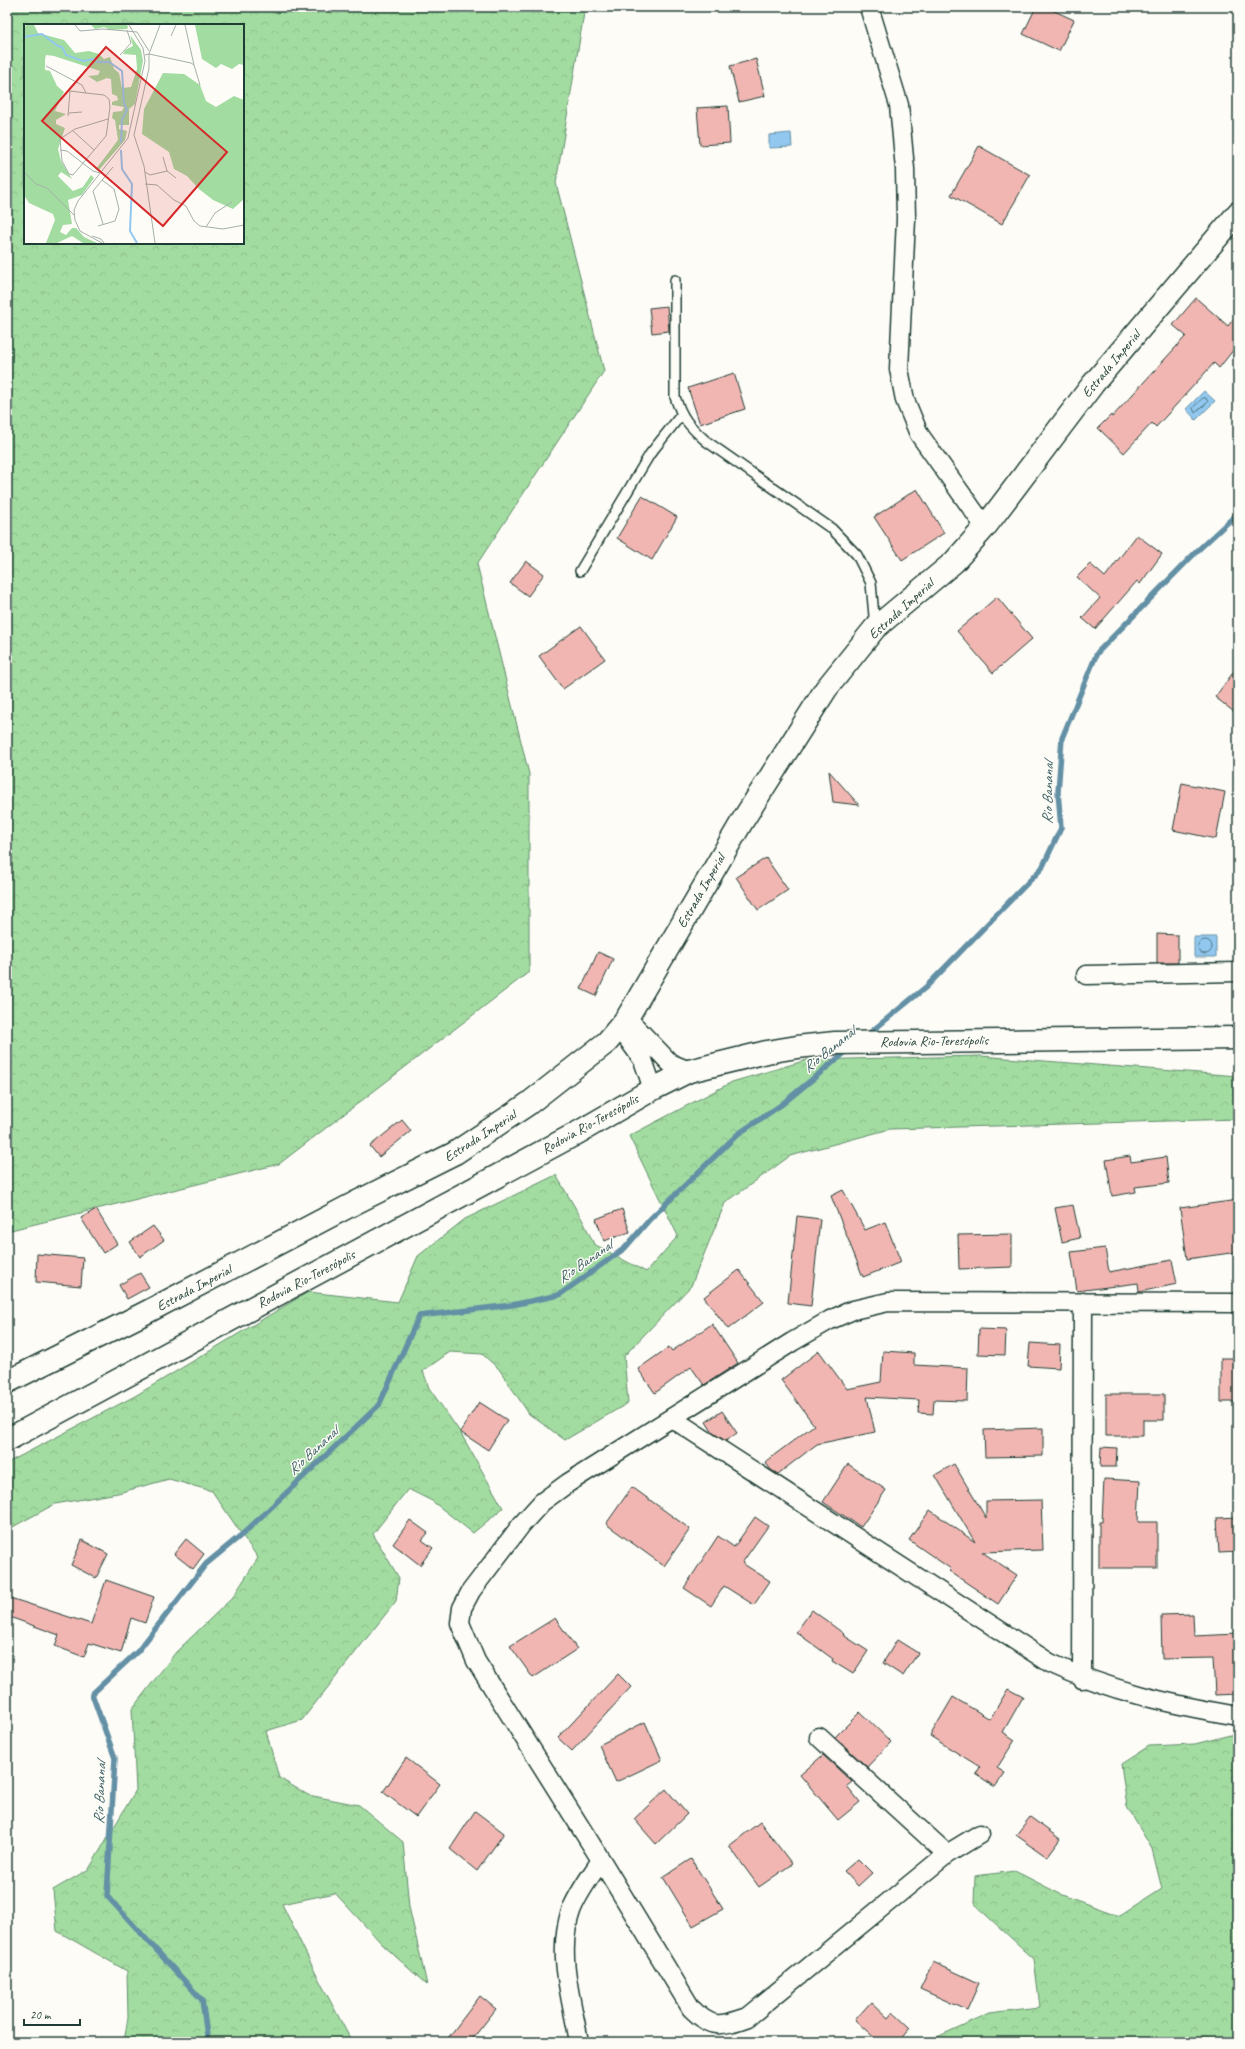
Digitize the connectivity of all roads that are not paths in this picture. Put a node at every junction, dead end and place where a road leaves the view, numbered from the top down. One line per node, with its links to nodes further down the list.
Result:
1 (869, 7): 5 (street)
2 (1238, 213): 5 (main road, Estrada Imperial)
3 (675, 280): 4 (lane)
4 (681, 415): 6 (lane); 7 (lane)
5 (985, 527): 7 (main road, Estrada Imperial)
6 (580, 571)
7 (875, 628): 10 (main road, Estrada Imperial)
8 (1238, 972): 9 (street)
9 (1086, 975)
10 (623, 1023): 12 (street); 13 (street); 16 (main road, Estrada Imperial)
11 (1238, 1038): 12 (main road, Rodovia Rio-Teresópolis)
12 (689, 1071): 13 (main road, Rodovia Rio-Teresópolis)
13 (653, 1089): 18 (main road, Rodovia Rio-Teresópolis)
14 (1083, 1302): 15 (street); 17 (street); 19 (street)
15 (1238, 1303)
16 (7, 1382)
17 (673, 1419): 19 (street); 24 (street)
18 (7, 1440)
19 (1082, 1679): 20 (street)
20 (1238, 1716)
21 (819, 1737): 23 (street)
22 (980, 1834): 23 (street)
23 (947, 1854): 24 (street)
24 (601, 1860): 25 (street)
25 (580, 2042)

